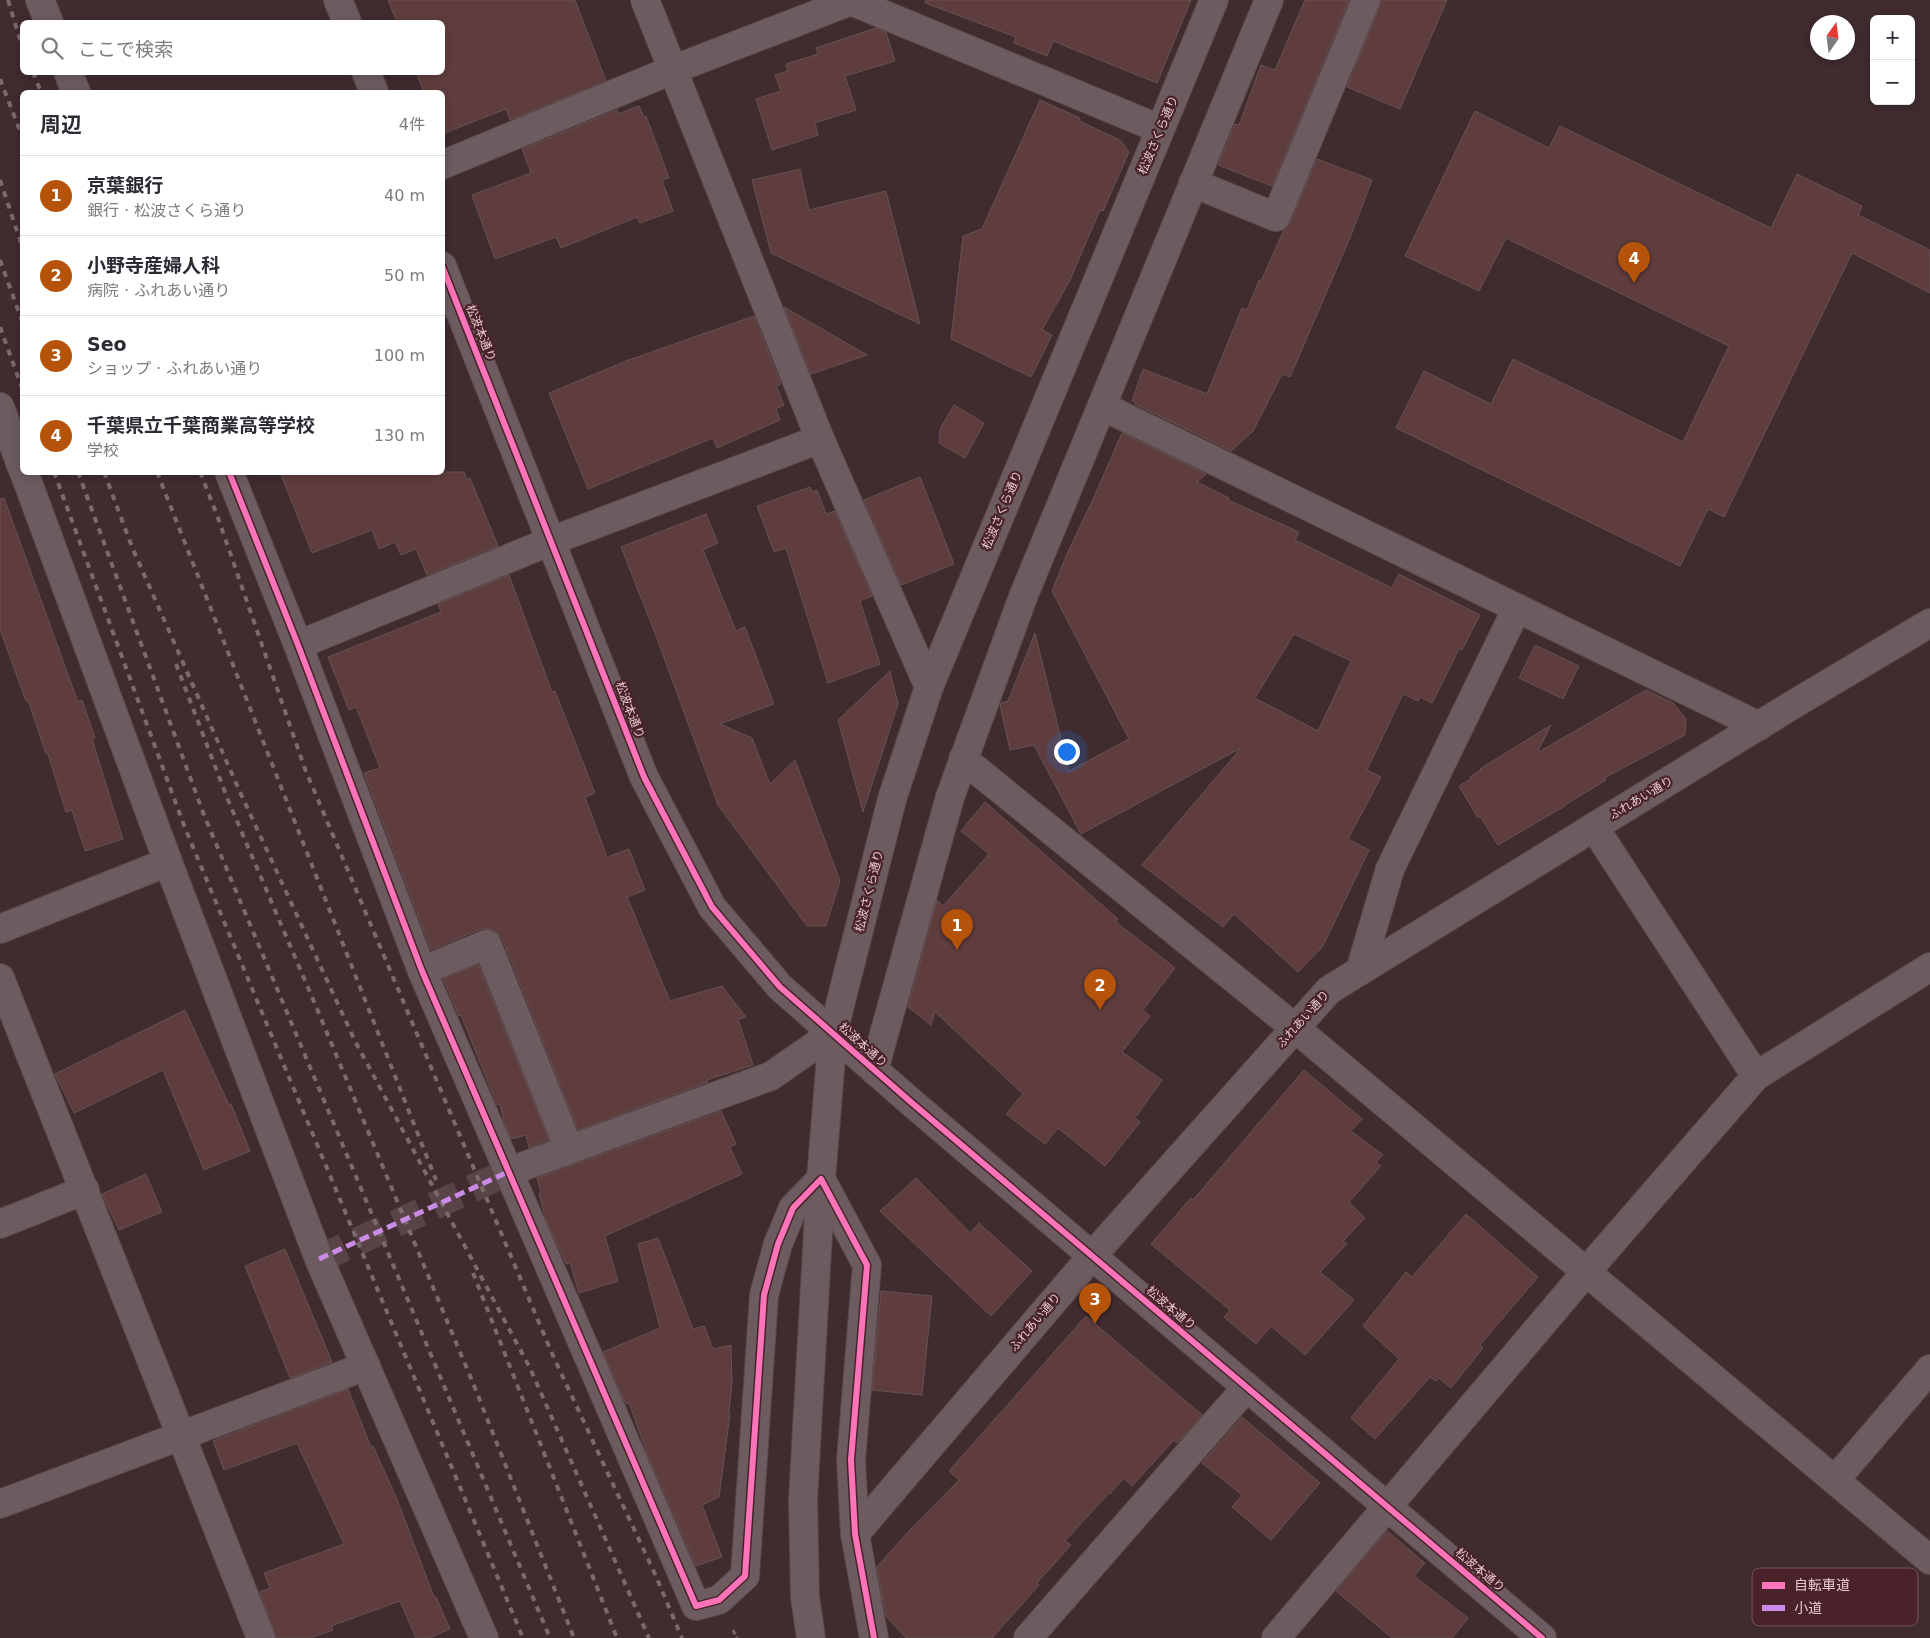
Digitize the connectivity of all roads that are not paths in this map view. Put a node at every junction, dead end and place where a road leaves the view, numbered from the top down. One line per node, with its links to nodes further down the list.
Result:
1 (40, 0): 8 (street)
2 (338, 0): 9 (street)
3 (644, 0): 10 (street)
4 (851, 0): 10 (street); 15 (street)
5 (1214, 0): 15 (street, 松波さくら通り)
6 (1269, 0): 17 (street)
7 (1366, 0): 17 (street)
8 (47, 20)
9 (346, 20)
10 (672, 70): 16 (street); 21 (street)
11 (69, 75): 13 (street)
12 (367, 75): 14 (street)
13 (75, 90)
14 (373, 90)
15 (1160, 129): 29 (street, 松波さくら通り)
16 (445, 164)
17 (1194, 183): 19 (street)
18 (445, 274): 25 (street, 松波本通り)
19 (1102, 406): 26 (street); 31 (street)
20 (0, 407): 22 (street)
21 (820, 439): 25 (street); 29 (street)
22 (20, 462)
23 (25, 475): 33 (street)
24 (230, 475): 28 (street)
25 (551, 541): 28 (street); 40 (street, 松波本通り)
26 (1517, 608): 30 (street); 37 (street)
27 (1930, 623): 30 (street, ふれあい通り)
28 (298, 645): 36 (street)
29 (929, 687): 40 (street, 松波さくら通り)
30 (1759, 726): 32 (street, ふれあい通り)
31 (963, 759): 39 (street); 41 (street)
32 (1594, 827): 37 (street, ふれあい通り); 42 (street)
33 (168, 862): 34 (street); 50 (street)
34 (0, 928)
35 (1930, 967): 42 (street)
36 (422, 970): 43 (street); 44 (street)
37 (1360, 970): 39 (street, ふれあい通り)
38 (0, 978): 46 (street)
39 (1295, 1028): 48 (street, ふれあい通り); 49 (street)
40 (833, 1033): 41 (street, 松波本通り); 43 (street); 45 (street, 松波さくら通り)
41 (874, 1070): 48 (street, 松波本通り)
42 (1756, 1076): 49 (street)
43 (569, 1149): 44 (street)
44 (508, 1172): 45 (street)
45 (821, 1179): 57 (street); 61 (street, 松波さくら通り)
46 (85, 1190): 47 (street); 53 (street)
47 (0, 1224)
48 (1092, 1256): 52 (street, 松波本通り); 57 (street, ふれあい通り)
49 (1586, 1272): 54 (street); 56 (street)
50 (366, 1366): 53 (street); 60 (street)
51 (1930, 1369): 54 (street)
52 (1247, 1387): 56 (street, 松波本通り); 63 (street)
53 (180, 1435): 55 (street); 59 (street)
54 (1835, 1480): 58 (street)
55 (0, 1504)
56 (1388, 1507): 64 (street); 65 (street, 松波本通り)
57 (855, 1534): 62 (street)
58 (1930, 1560)
59 (261, 1638)
60 (484, 1638)
61 (811, 1638)
62 (874, 1638)
63 (1028, 1638)
64 (1276, 1638)
65 (1542, 1638)

